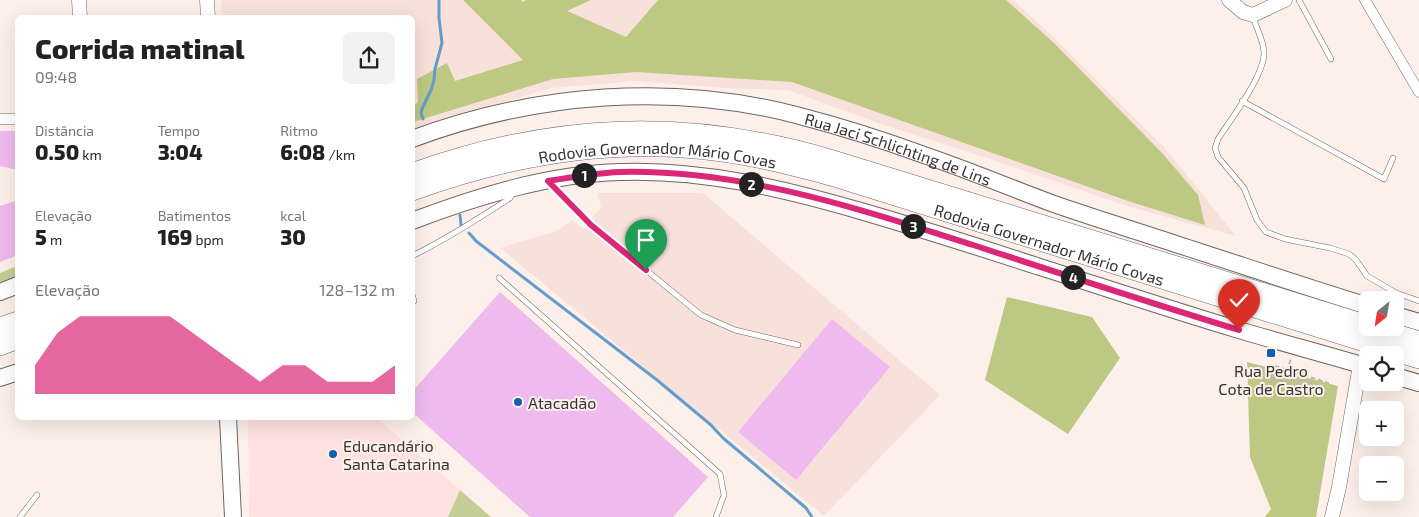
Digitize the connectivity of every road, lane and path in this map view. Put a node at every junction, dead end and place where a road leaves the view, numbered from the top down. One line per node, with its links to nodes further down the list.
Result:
1 (79, 0): 7 (main road)
2 (207, 0): 8 (main road)
3 (1228, 0): 9 (main road)
4 (1285, 0): 9 (main road)
5 (1299, 0): 10 (lane)
6 (1366, 0): 11 (street)
7 (80, 15)
8 (208, 15)
9 (1253, 15): 12 (lane)
10 (1331, 59)
11 (1419, 92)
12 (1242, 101): 16 (lane); 26 (lane)
13 (0, 119): 14 (street)
14 (15, 119)
15 (415, 138): 27 (main road, Rua Jaci Schlichting de Lins)
16 (1392, 158)
17 (415, 173): 30 (highway, Rodovia Governador Mário Covas)
18 (548, 181): 19 (main road); 36 (lane); 38 (main road)
19 (518, 187): 21 (main road); 22 (lane)
20 (415, 190): 39 (highway, Rodovia Governador Mário Covas)
21 (415, 220)
22 (415, 254)
23 (499, 278): 53 (lane)
24 (15, 286): 25 (main road)
25 (0, 292)
26 (1419, 301)
27 (1359, 303)
28 (1404, 318): 31 (main road)
29 (15, 322): 32 (highway)
30 (1359, 322)
31 (1419, 322)
32 (0, 327)
33 (1402, 336): 35 (highway)
34 (15, 340): 37 (highway)
35 (1419, 341)
36 (798, 345)
37 (0, 346)
38 (1295, 346): 40 (main road); 41 (path, bridge)
39 (1419, 359)
40 (1359, 365)
41 (1275, 366)
42 (15, 373): 43 (main road)
43 (0, 378)
44 (1404, 378): 46 (main road)
45 (1404, 380): 47 (street)
46 (1419, 383)
47 (1419, 388)
48 (1359, 390): 54 (main road)
49 (228, 420): 52 (main road)
50 (37, 495): 51 (lane)
51 (20, 517)
52 (233, 517)
53 (716, 517)
54 (1332, 517)

